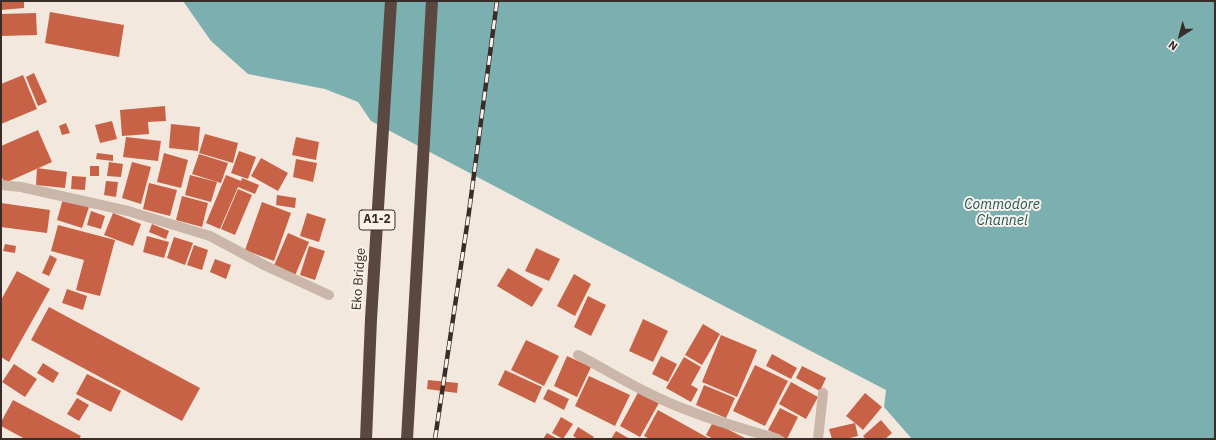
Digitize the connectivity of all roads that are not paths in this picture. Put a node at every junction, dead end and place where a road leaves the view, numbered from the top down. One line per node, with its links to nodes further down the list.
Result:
1 (391, 1): 7 (highway, Eko Bridge / A1-2)
2 (432, 1): 8 (highway)
3 (1, 185): 4 (street)
4 (329, 295)
5 (578, 355): 9 (street)
6 (823, 393): 10 (street)
7 (366, 439)
8 (407, 439)
9 (778, 439)
10 (818, 439)

